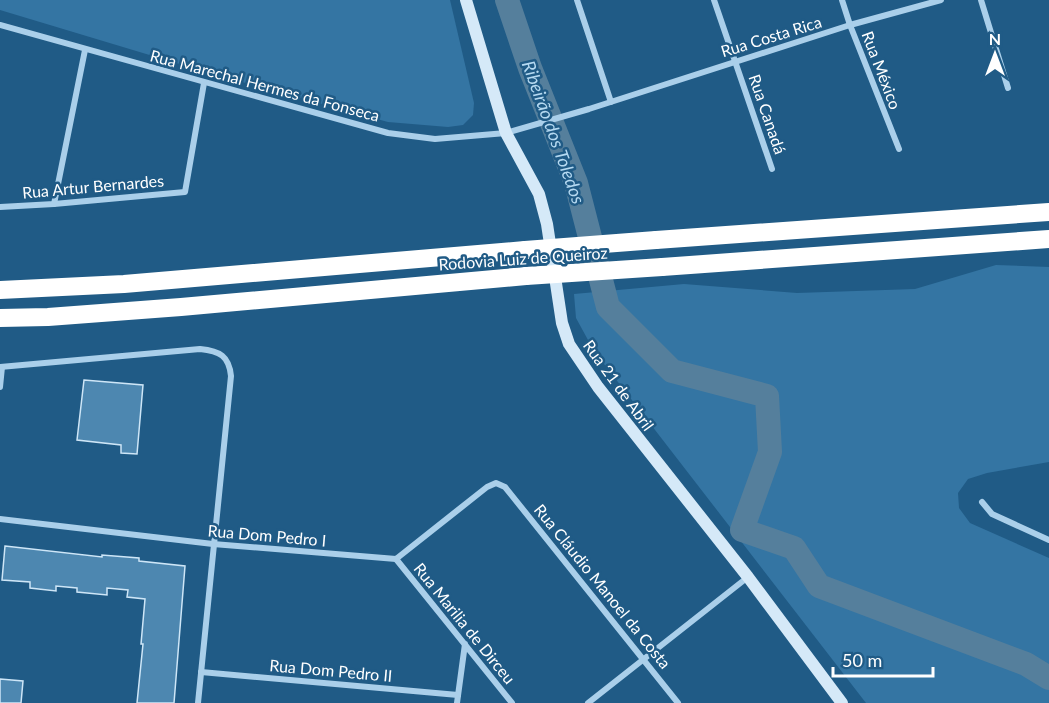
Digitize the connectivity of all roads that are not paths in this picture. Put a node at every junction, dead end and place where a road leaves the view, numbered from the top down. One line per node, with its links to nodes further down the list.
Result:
1 (466, 0): 14 (street, Rua 21 de Abril)
2 (577, 0): 13 (street)
3 (714, 0): 10 (street, Rua Canadá)
4 (842, 0): 8 (street, Rua México)
5 (941, 0): 8 (street, Rua Costa Rica)
6 (981, 0): 12 (street)
7 (0, 25): 9 (street, Rua Marechal Hermes da Fonseca)
8 (850, 25): 10 (street, Rua Costa Rica); 15 (street, Rua México)
9 (85, 50): 11 (street, Rua Marechal Hermes da Fonseca); 17 (street)
10 (735, 61): 13 (street, Rua Costa Rica); 16 (street, Rua Canadá)
11 (204, 83): 14 (street, Rua Marechal Hermes da Fonseca); 17 (street, Rua Artur Bernardes)
12 (1008, 87)
13 (611, 102): 14 (street, Rua Marechal Hermes da Fonseca)
14 (506, 133): 30 (street, Rua 21 de Abril)
15 (899, 149)
16 (772, 169)
17 (54, 204): 18 (street, Rua Artur Bernardes)
18 (0, 207)
19 (1049, 212): 21 (highway, Rodovia Luiz de Queiroz, bridge)
20 (1049, 239): 22 (highway, Rodovia Luiz de Queiroz, bridge)
21 (0, 290)
22 (0, 318)
23 (1, 367): 24 (street); 28 (street)
24 (0, 387)
25 (982, 502): 27 (street)
26 (0, 519): 28 (street, Rua Dom Pedro I)
27 (1049, 540)
28 (213, 544): 29 (street, Rua Dom Pedro I); 33 (street)
29 (396, 560): 31 (street, Rua Marilia de Dirceu); 32 (street, Rua Cláudio Manoel da Costa)
30 (748, 577): 32 (street); 40 (street, Rua 21 de Abril)
31 (465, 644): 34 (street); 37 (street, Rua Marilia de Dirceu)
32 (645, 660): 38 (street); 39 (street, Rua Cláudio Manoel da Costa)
33 (201, 672): 34 (street, Rua Dom Pedro II); 35 (street)
34 (458, 695): 36 (street)
35 (198, 703)
36 (458, 703)
37 (512, 703)
38 (588, 703)
39 (678, 703)
40 (842, 703)

